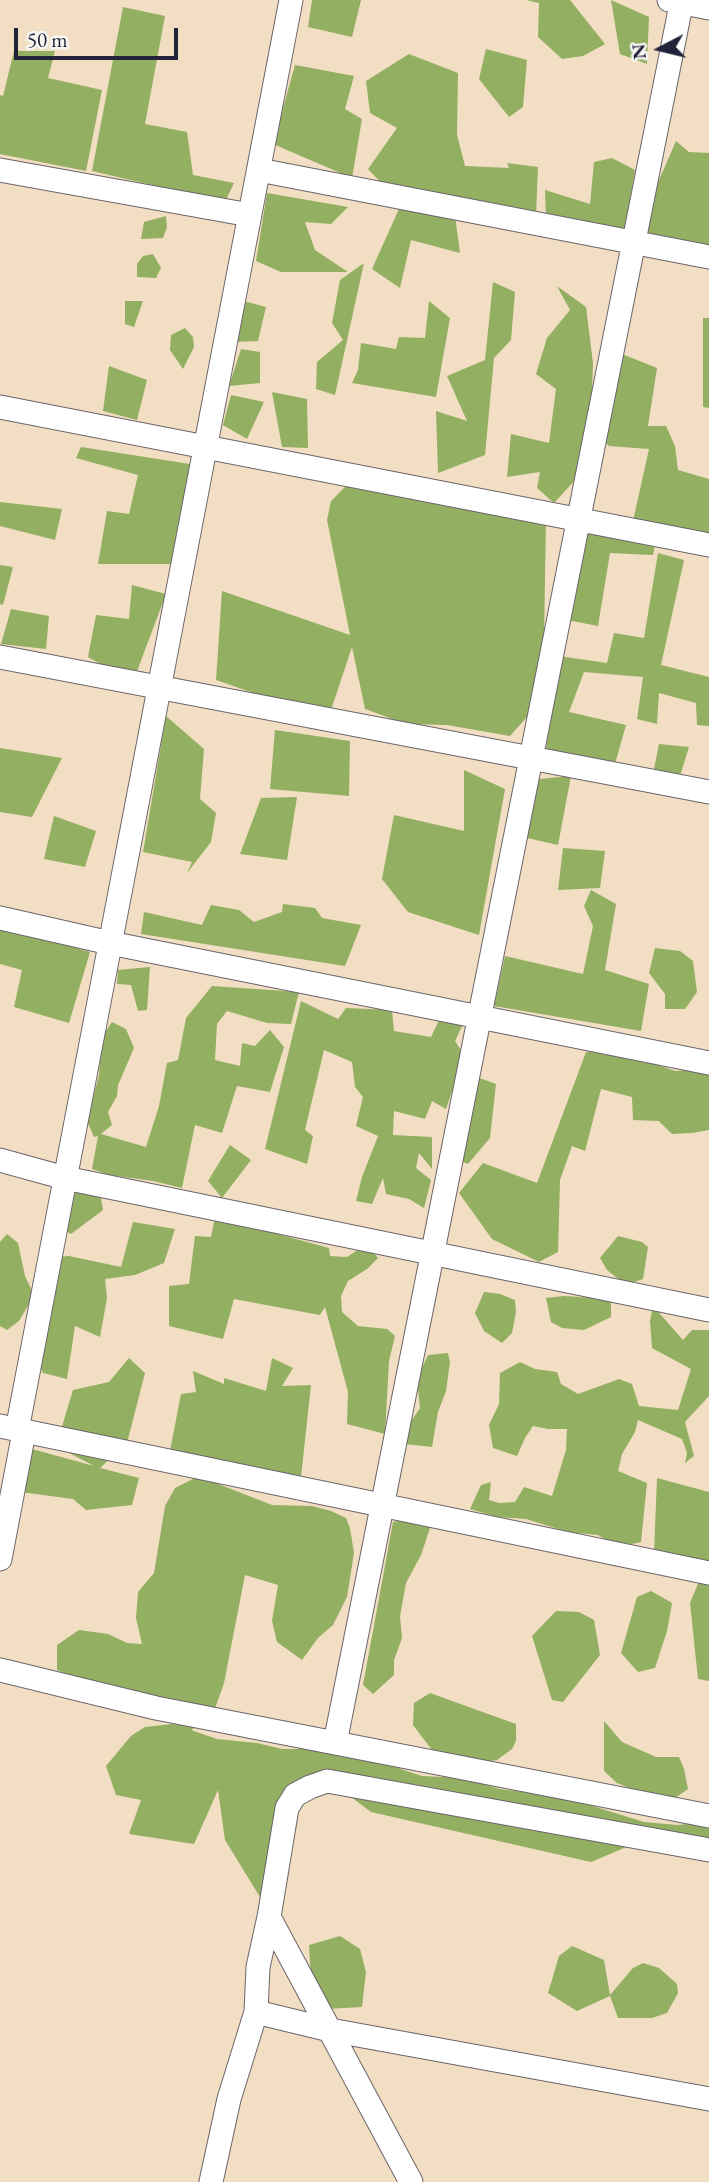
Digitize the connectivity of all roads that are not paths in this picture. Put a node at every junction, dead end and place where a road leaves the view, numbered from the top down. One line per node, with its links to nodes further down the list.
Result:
1 (291, 0): 5 (street)
2 (678, 1): 3 (street); 7 (street)
3 (709, 8)
4 (0, 170): 6 (street)
5 (259, 170): 6 (street); 7 (street)
6 (250, 215): 10 (street)
7 (634, 242): 8 (street); 11 (street)
8 (709, 257)
9 (0, 407): 10 (street)
10 (206, 447): 11 (street); 14 (street)
11 (579, 519): 12 (street); 15 (street)
12 (709, 545)
13 (0, 657): 14 (street)
14 (159, 687): 15 (street); 18 (street)
15 (531, 758): 16 (street); 19 (street)
16 (709, 792)
17 (0, 918): 18 (street)
18 (110, 943): 19 (street); 22 (street)
19 (480, 1017): 20 (street); 23 (street)
20 (709, 1063)
21 (0, 1160): 22 (street)
22 (65, 1178): 23 (street); 25 (street)
23 (433, 1253): 24 (street); 26 (street)
24 (709, 1310)
25 (14, 1429): 26 (street); 27 (street)
26 (382, 1506): 28 (street); 30 (street)
27 (0, 1559)
28 (709, 1573)
29 (0, 1670): 30 (street)
30 (335, 1743): 31 (street)
31 (709, 1816)
32 (709, 1850): 33 (street)
33 (269, 1917): 34 (street); 35 (street)
34 (256, 2012): 35 (street); 37 (street)
35 (330, 2030): 36 (street); 38 (street)
36 (709, 2099)
37 (211, 2182)
38 (411, 2182)

